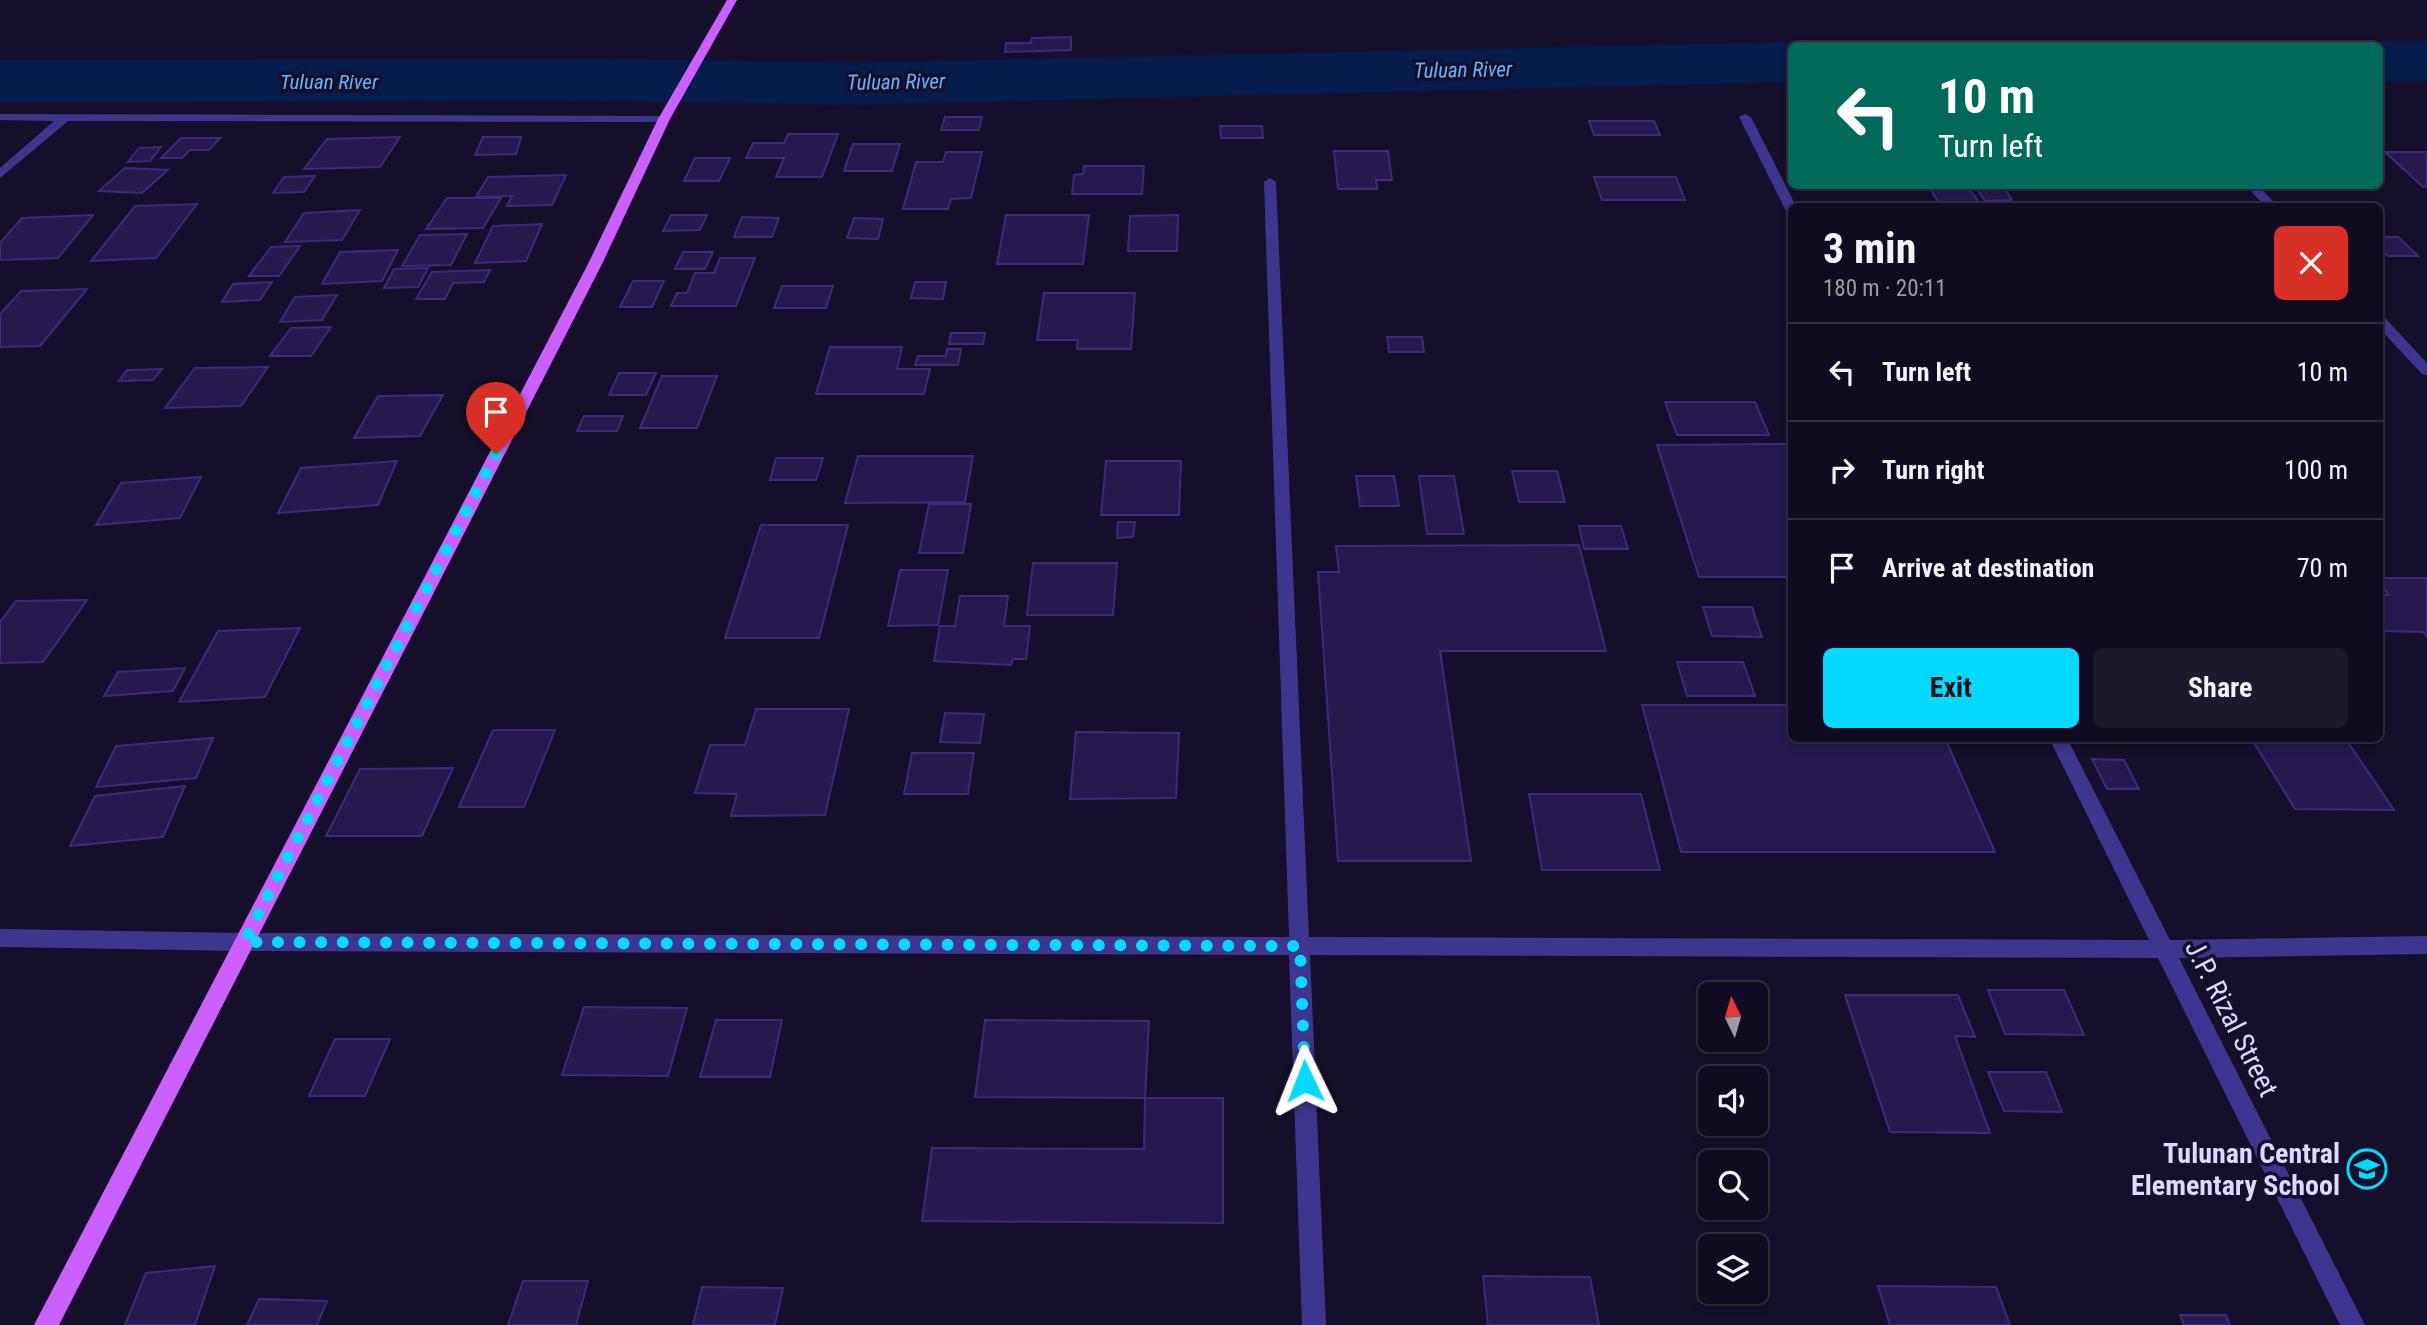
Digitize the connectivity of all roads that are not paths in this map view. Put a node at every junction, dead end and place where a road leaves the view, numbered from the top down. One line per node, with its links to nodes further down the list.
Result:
1 (732, 0): 2 (main road)
2 (668, 112): 5 (street); 15 (main road)
3 (0, 117): 5 (street)
4 (1745, 117): 9 (street)
5 (64, 118): 6 (street)
6 (0, 174)
7 (1270, 182): 16 (street)
8 (2255, 189): 10 (street)
9 (1788, 203)
10 (2269, 203)
11 (2383, 324): 12 (street)
12 (2427, 370)
13 (2060, 742): 18 (street, J.P. Rizal Street)
14 (0, 938): 15 (street)
15 (244, 942): 16 (street); 19 (main road)
16 (1300, 946): 18 (street); 20 (street)
17 (2427, 946): 18 (street)
18 (2164, 949): 21 (street, J.P. Rizal Street)
19 (46, 1325)
20 (1314, 1325)
21 (2353, 1325)

